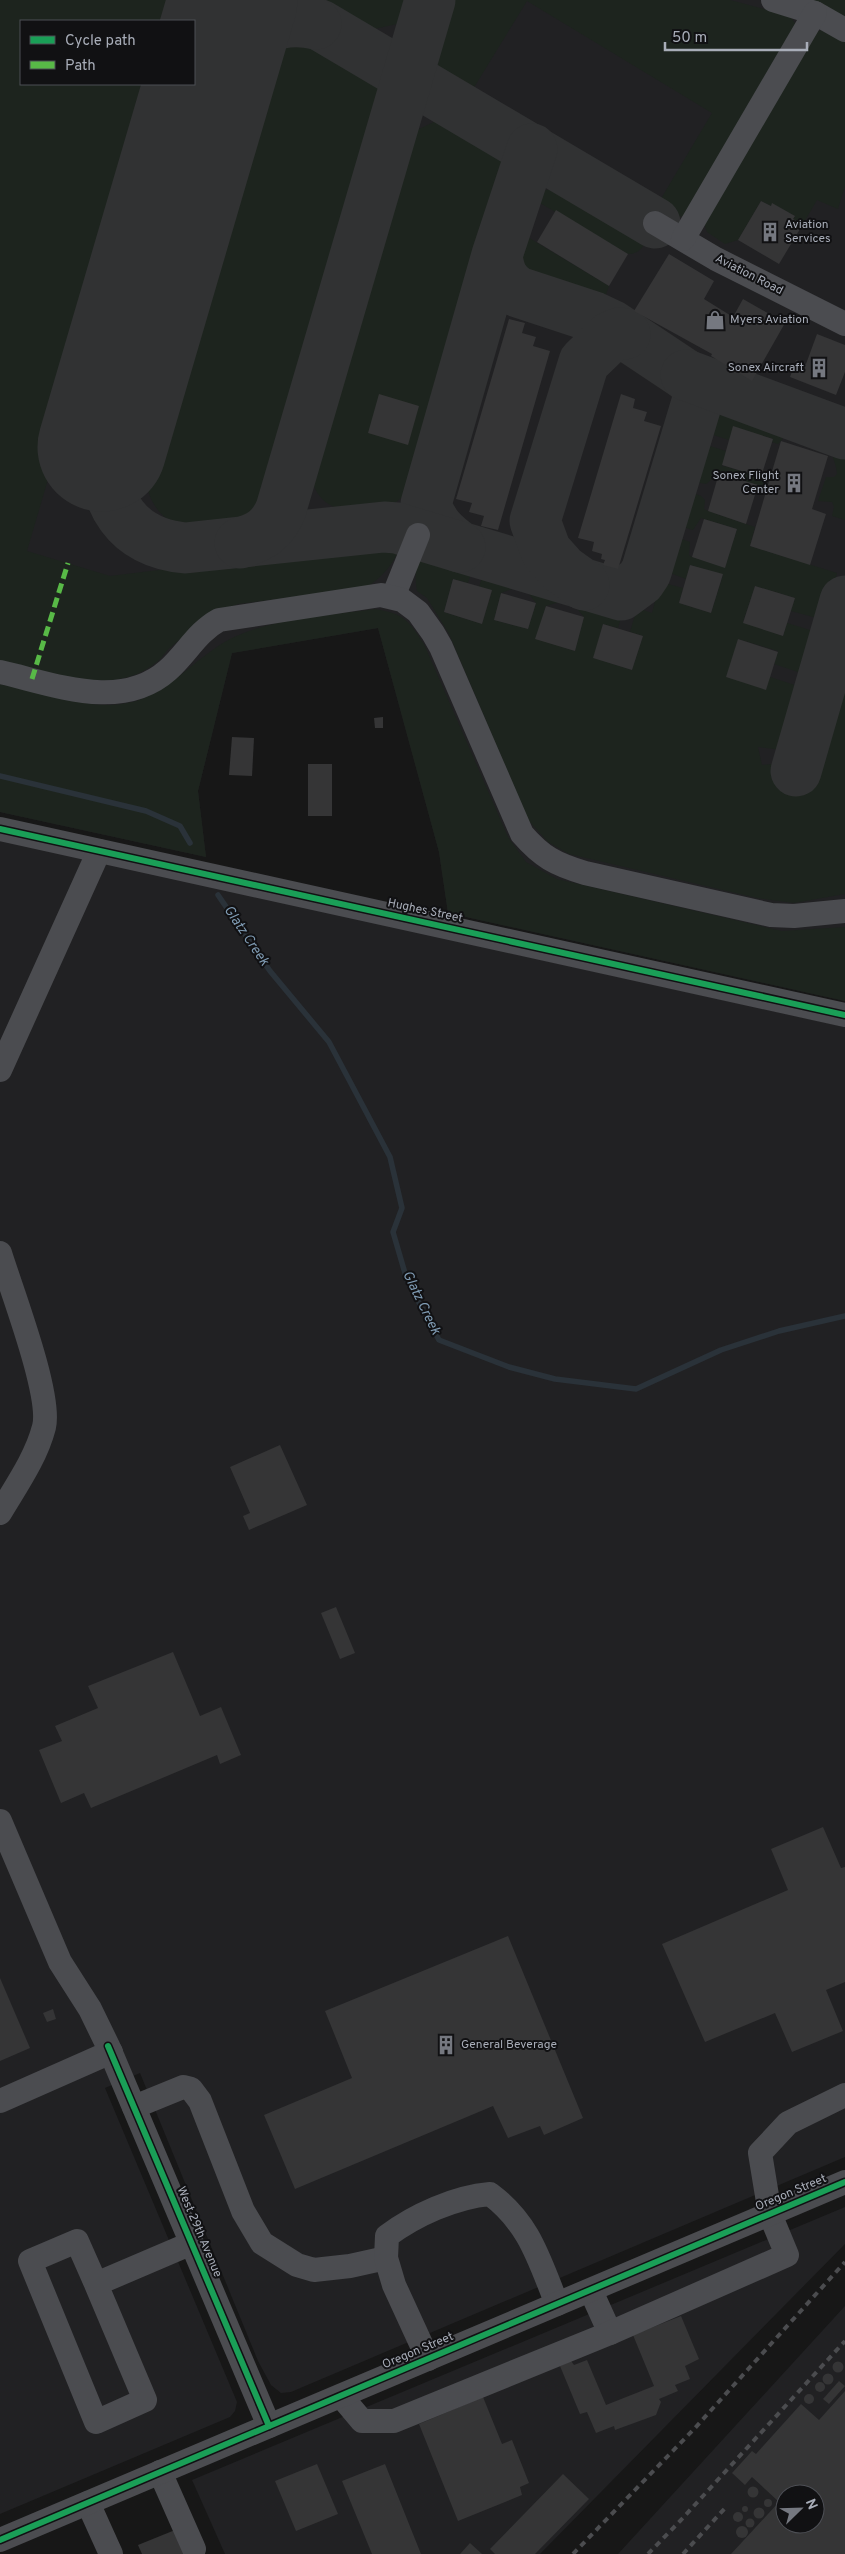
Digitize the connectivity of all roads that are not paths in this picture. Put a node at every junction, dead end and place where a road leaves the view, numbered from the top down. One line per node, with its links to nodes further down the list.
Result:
1 (773, 0): 2 (street)
2 (815, 13): 3 (street); 5 (street)
3 (845, 30)
4 (655, 222): 5 (street, Aviation Road)
5 (683, 239): 6 (street, Aviation Road)
6 (845, 324)
7 (418, 535): 8 (street)
8 (393, 597): 9 (street); 12 (street)
9 (0, 672)
10 (0, 829): 11 (street, Hughes Street)
11 (99, 850): 13 (street, Hughes Street); 14 (street)
12 (845, 911)
13 (845, 1015)
14 (0, 1070)
15 (0, 1253): 16 (street)
16 (0, 1513)
17 (0, 1821): 18 (street, West 29th Avenue)
18 (110, 2049): 20 (street); 21 (street, West 29th Avenue)
19 (845, 2095): 23 (street)
20 (0, 2101)
21 (134, 2107): 24 (street, West 29th Avenue); 25 (street)
22 (845, 2182): 23 (street, Oregon Street)
23 (770, 2214): 27 (street, Oregon Street); 29 (street)
24 (192, 2243): 26 (street); 32 (street, West 29th Avenue)
25 (386, 2258): 28 (street); 30 (street)
26 (96, 2284): 26 (street)
27 (592, 2291): 28 (street, Oregon Street); 29 (street)
28 (557, 2304): 30 (street, Oregon Street)
29 (610, 2334): 31 (street)
30 (428, 2359): 31 (street, Oregon Street)
31 (340, 2396): 32 (street, Oregon Street)
32 (269, 2426): 33 (street, Oregon Street)
33 (160, 2472): 34 (street, Oregon Street); 36 (street)
34 (88, 2503): 35 (street, Oregon Street); 37 (street)
35 (0, 2540)
36 (194, 2549)
37 (102, 2551)

